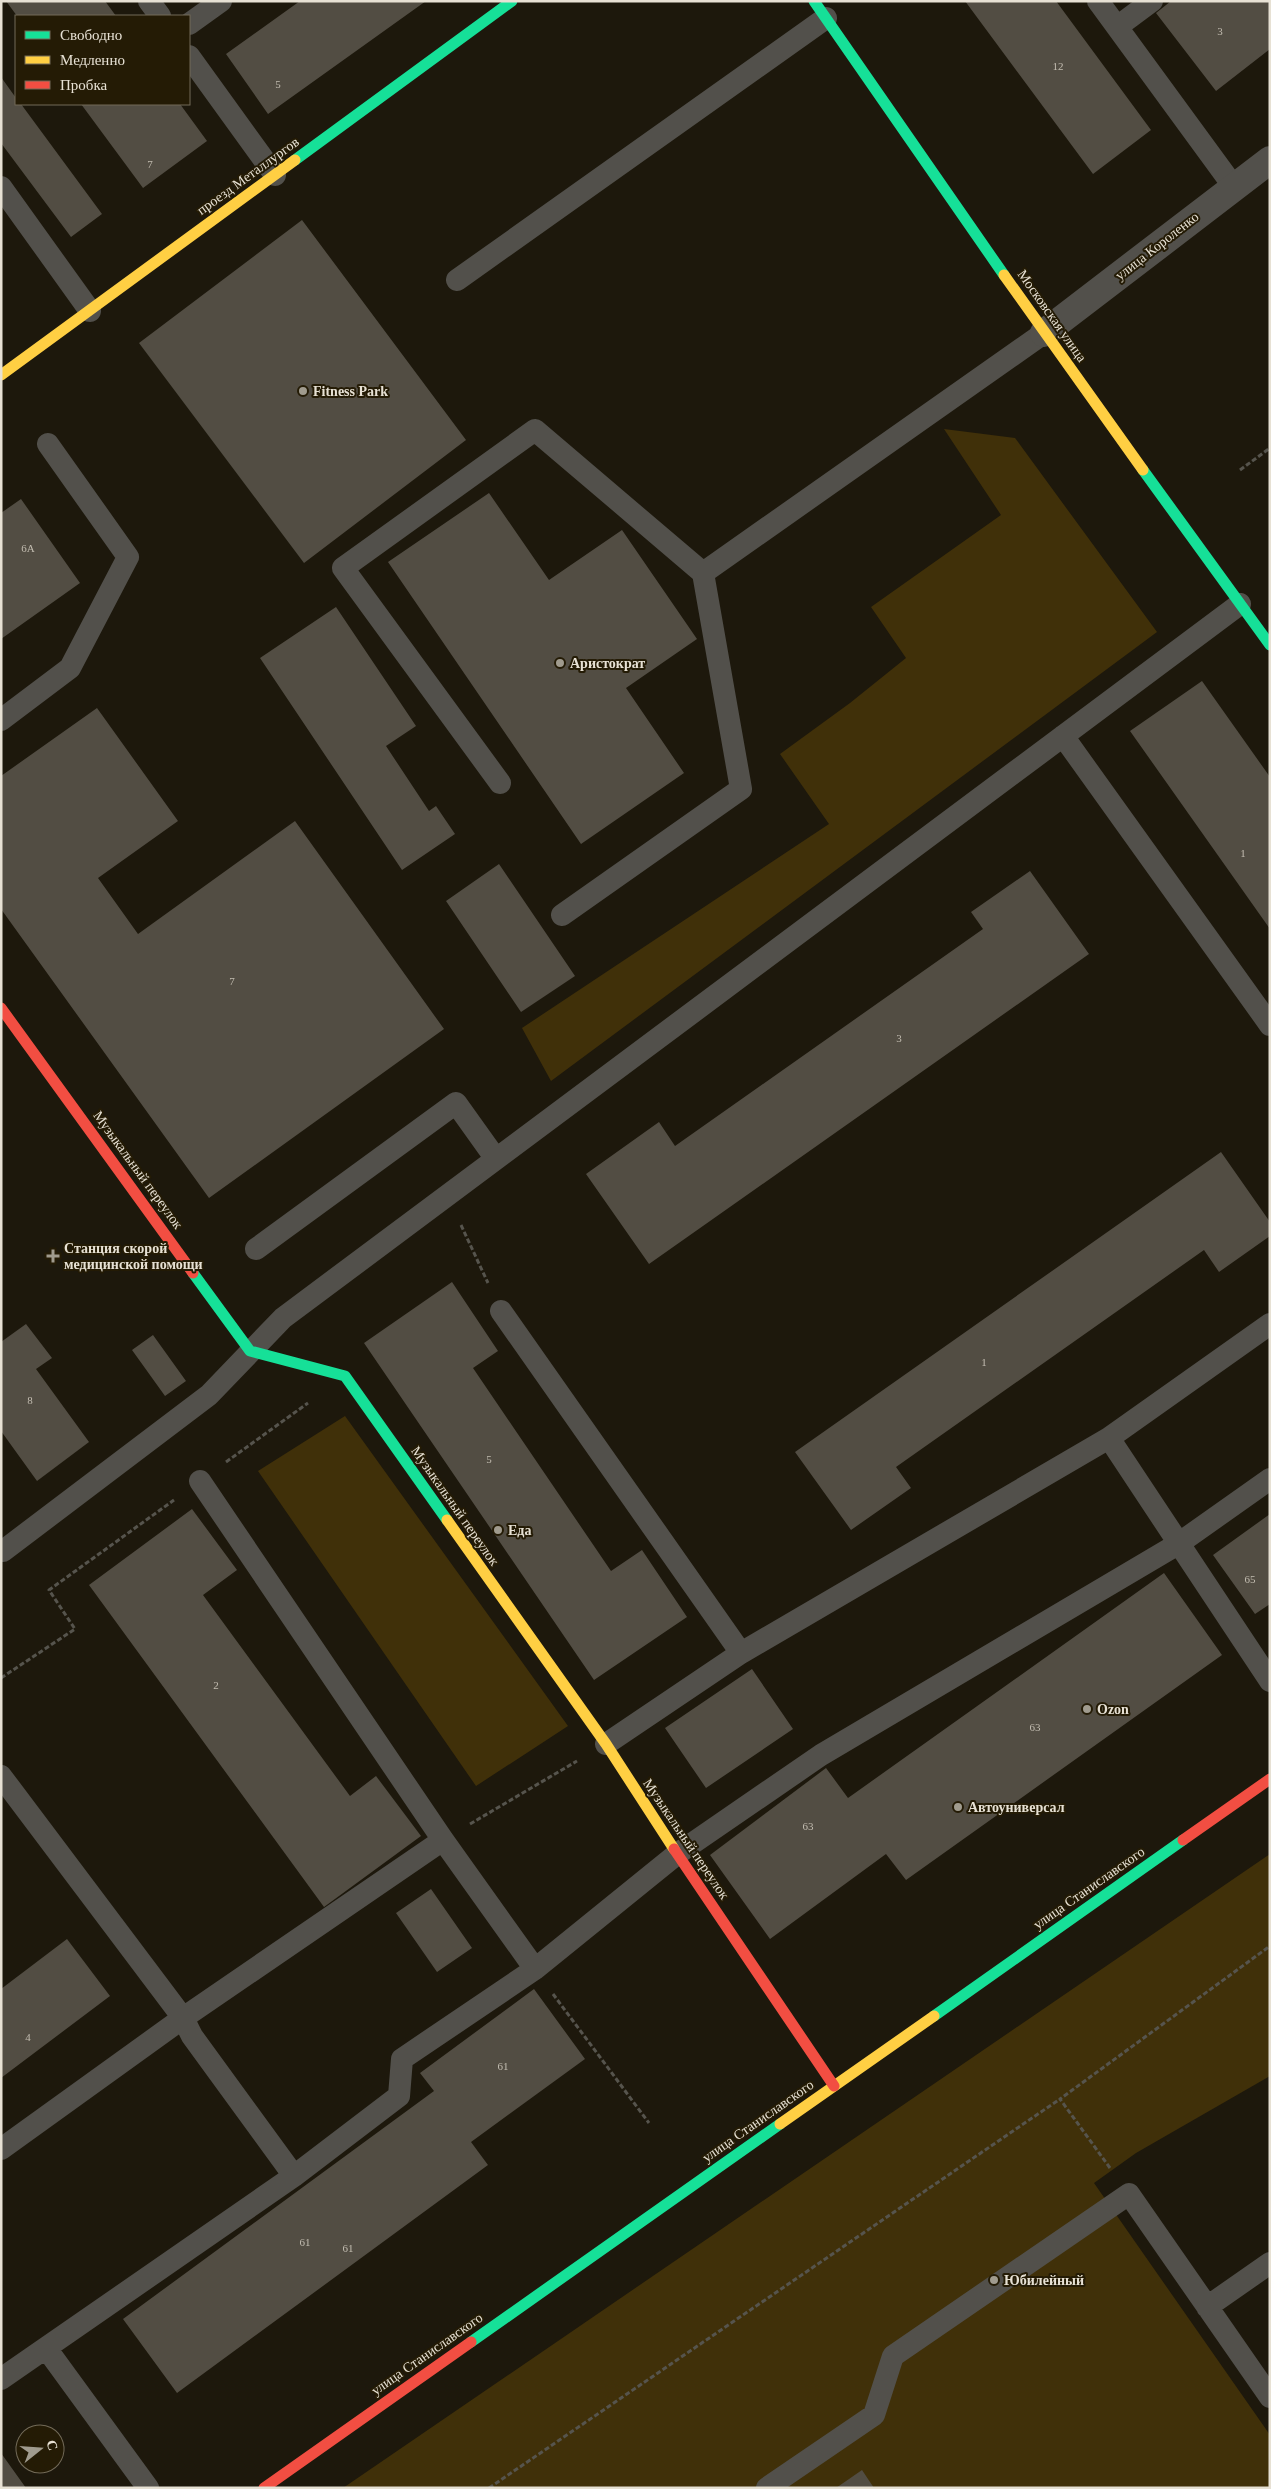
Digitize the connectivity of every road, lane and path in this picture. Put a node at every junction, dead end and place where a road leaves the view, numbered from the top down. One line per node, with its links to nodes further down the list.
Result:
1 (149, 1): 7 (lane)
2 (221, 1): 8 (lane)
3 (512, 1): 12 (street, проезд Металлургов)
4 (1098, 1): 9 (lane)
5 (1152, 1): 9 (lane)
6 (820, 9): 15 (lane); 17 (street, Московская улица)
7 (159, 15)
8 (190, 23)
9 (1117, 27): 14 (lane)
10 (190, 57): 12 (lane)
11 (1270, 160): 14 (street, улица Короленко)
12 (275, 175): 16 (street, проезд Металлургов)
13 (1, 187): 16 (lane)
14 (1234, 187): 17 (street, улица Короленко)
15 (457, 280)
16 (90, 311): 18 (street, проезд Металлургов)
17 (1044, 332): 22 (lane); 23 (street, Московская улица)
18 (1, 376)
19 (48, 444): 25 (lane)
20 (1270, 448): 21 (path)
21 (1240, 470)
22 (703, 573): 27 (lane); 28 (lane)
23 (1240, 604): 24 (street, Московская улица); 26 (lane)
24 (1270, 645)
25 (1, 720)
26 (1064, 736): 30 (lane); 31 (lane)
27 (500, 783)
28 (562, 915)
29 (1, 1008): 36 (street, Музыкальный переулок)
30 (1270, 1025)
31 (496, 1159): 32 (lane); 33 (lane)
32 (447, 1195): 34 (path); 36 (lane)
33 (256, 1249)
34 (501, 1311): 43 (lane)
35 (1270, 1324): 37 (lane)
36 (250, 1351): 41 (lane); 46 (street, Музыкальный переулок)
37 (1109, 1438): 40 (lane); 43 (lane)
38 (1270, 1479): 40 (lane)
39 (200, 1481): 49 (lane)
40 (1178, 1544): 45 (lane); 50 (lane)
41 (1, 1549)
42 (49, 1590): 44 (path)
43 (741, 1653): 46 (lane)
44 (1, 1678)
45 (1270, 1681)
46 (606, 1744): 49 (path); 50 (street, Музыкальный переулок)
47 (1, 1776): 53 (lane)
48 (1270, 1778): 54 (street, улица Станиславского)
49 (443, 1840): 52 (lane); 53 (lane)
50 (677, 1854): 52 (lane); 54 (street, Музыкальный переулок)
51 (1270, 1946): 55 (path)
52 (535, 1970): 56 (path); 58 (lane)
53 (183, 2018): 57 (lane); 58 (lane)
54 (834, 2086): 66 (street, улица Станиславского)
55 (1060, 2099): 59 (path); 67 (path)
56 (649, 2123)
57 (1, 2149)
58 (294, 2176): 62 (lane)
59 (1129, 2194): 61 (lane); 68 (lane)
60 (1270, 2264): 61 (lane)
61 (1208, 2307): 64 (lane)
62 (46, 2348): 63 (lane); 65 (lane)
63 (1, 2379)
64 (1270, 2397)
65 (148, 2488)
66 (264, 2488)
67 (489, 2488)
68 (767, 2488)

